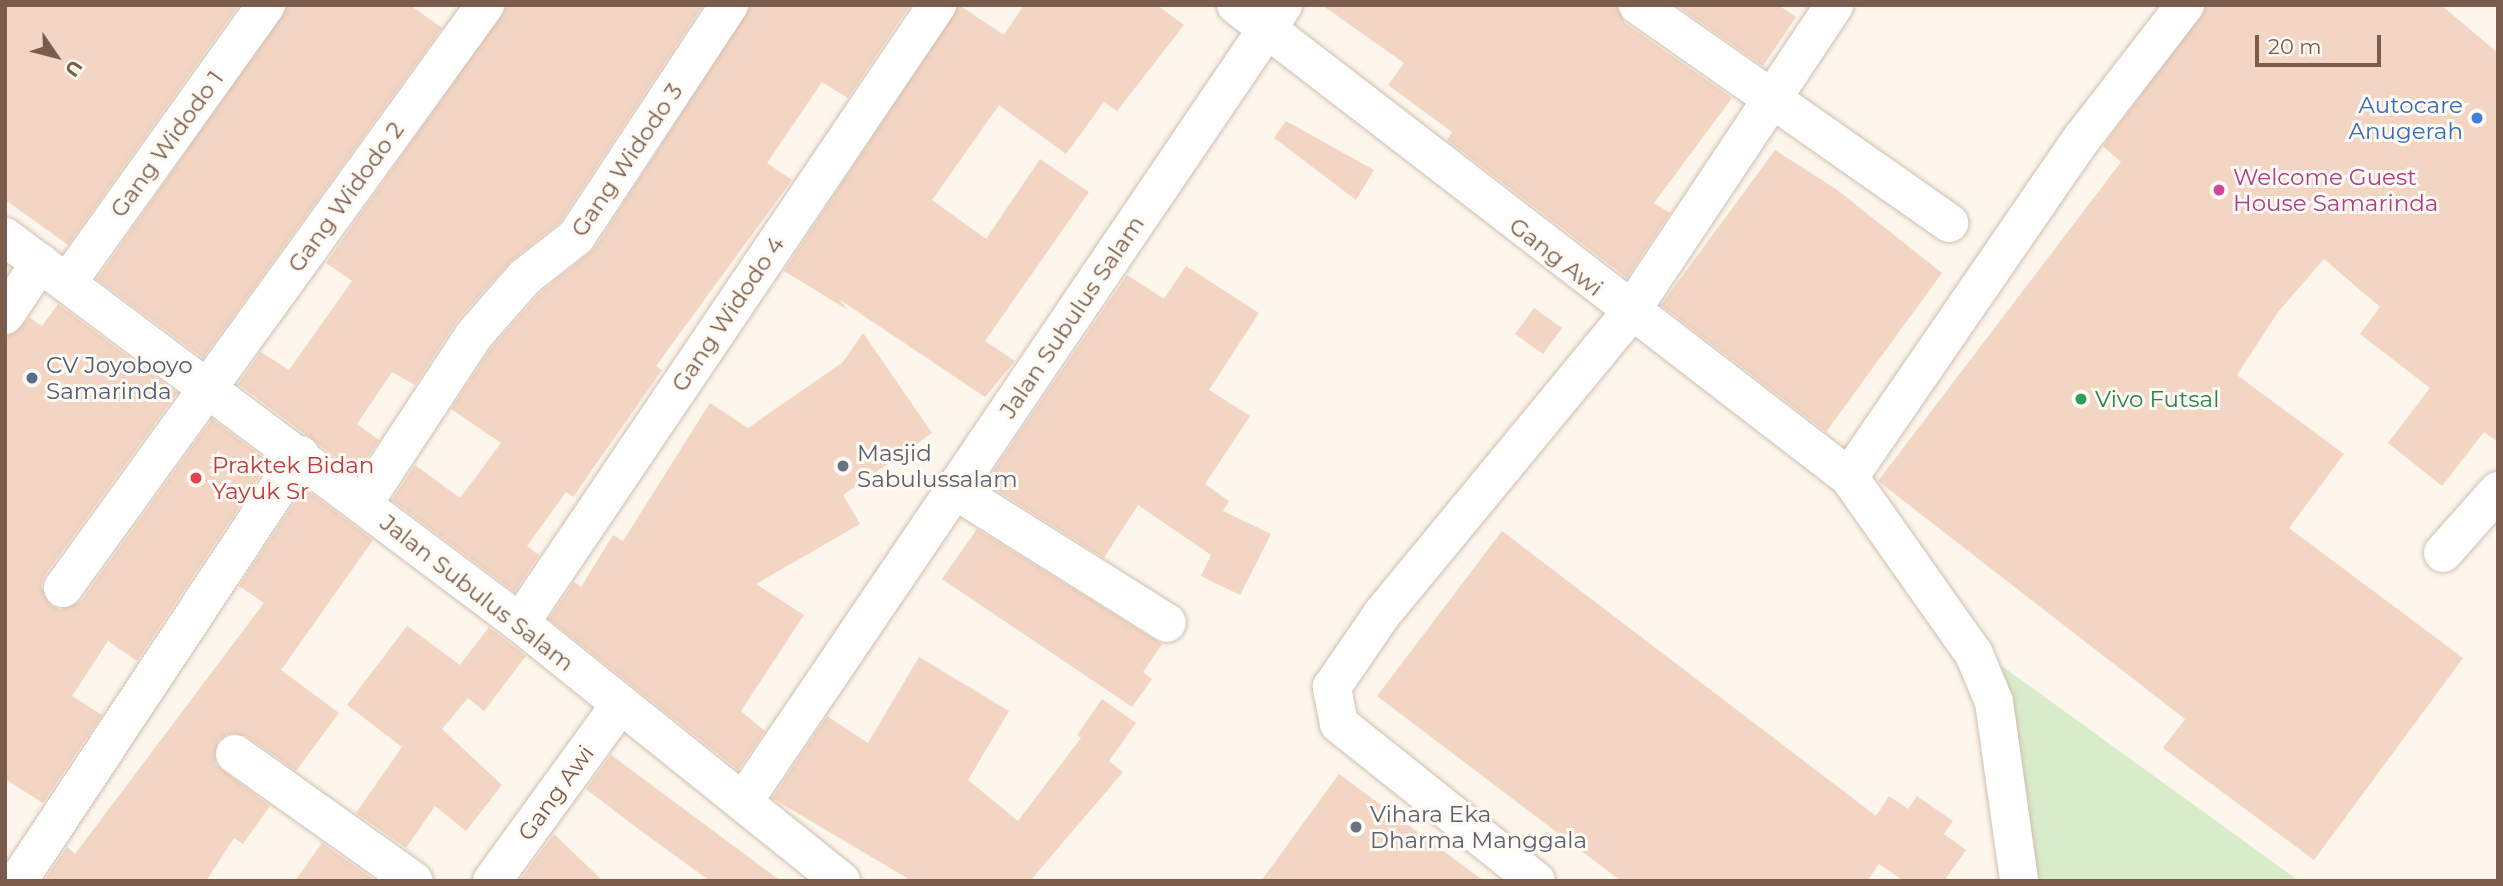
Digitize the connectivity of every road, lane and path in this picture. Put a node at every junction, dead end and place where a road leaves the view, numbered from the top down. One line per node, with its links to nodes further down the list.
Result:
1 (266, 5): 13 (street, Gang Widodo 1)
2 (485, 5): 16 (street, Gang Widodo 2)
3 (729, 5): 21 (street, Gang Widodo 3)
4 (937, 5): 24 (street, Gang Widodo 4)
5 (1236, 5): 9 (street, Gang Awi)
6 (1638, 5): 10 (street)
7 (1834, 5): 10 (street)
8 (2185, 5): 18 (street)
9 (1275, 18): 14 (street, Gang Awi); 19 (street, Jalan Subulus Salam)
10 (1771, 101): 11 (street); 14 (street)
11 (1949, 223)
12 (5, 237): 13 (street, Jalan Subulus Salam)
13 (53, 273): 15 (street, Gang Widodo 1); 16 (street, Jalan Subulus Salam)
14 (1629, 314): 18 (street, Gang Awi); 33 (street)
15 (5, 315)
16 (207, 388): 17 (street, Jalan Subulus Salam); 23 (street, Gang Widodo 2)
17 (300, 455): 21 (street, Jalan Subulus Salam); 29 (street)
18 (1849, 478): 34 (street, Gang Awi)
19 (955, 490): 25 (street); 28 (street, Jalan Subulus Salam)
20 (2498, 491): 22 (street)
21 (363, 504): 24 (street, Jalan Subulus Salam)
22 (2444, 553)
23 (63, 587)
24 (520, 623): 26 (street, Jalan Subulus Salam)
25 (1167, 623)
26 (620, 705): 28 (street, Jalan Subulus Salam); 31 (street, Gang Awi)
27 (235, 754): 30 (street)
28 (743, 802): 32 (street, Jalan Subulus Salam)
29 (18, 881)
30 (414, 881)
31 (492, 881)
32 (841, 881)
33 (1536, 881)
34 (2019, 881)

